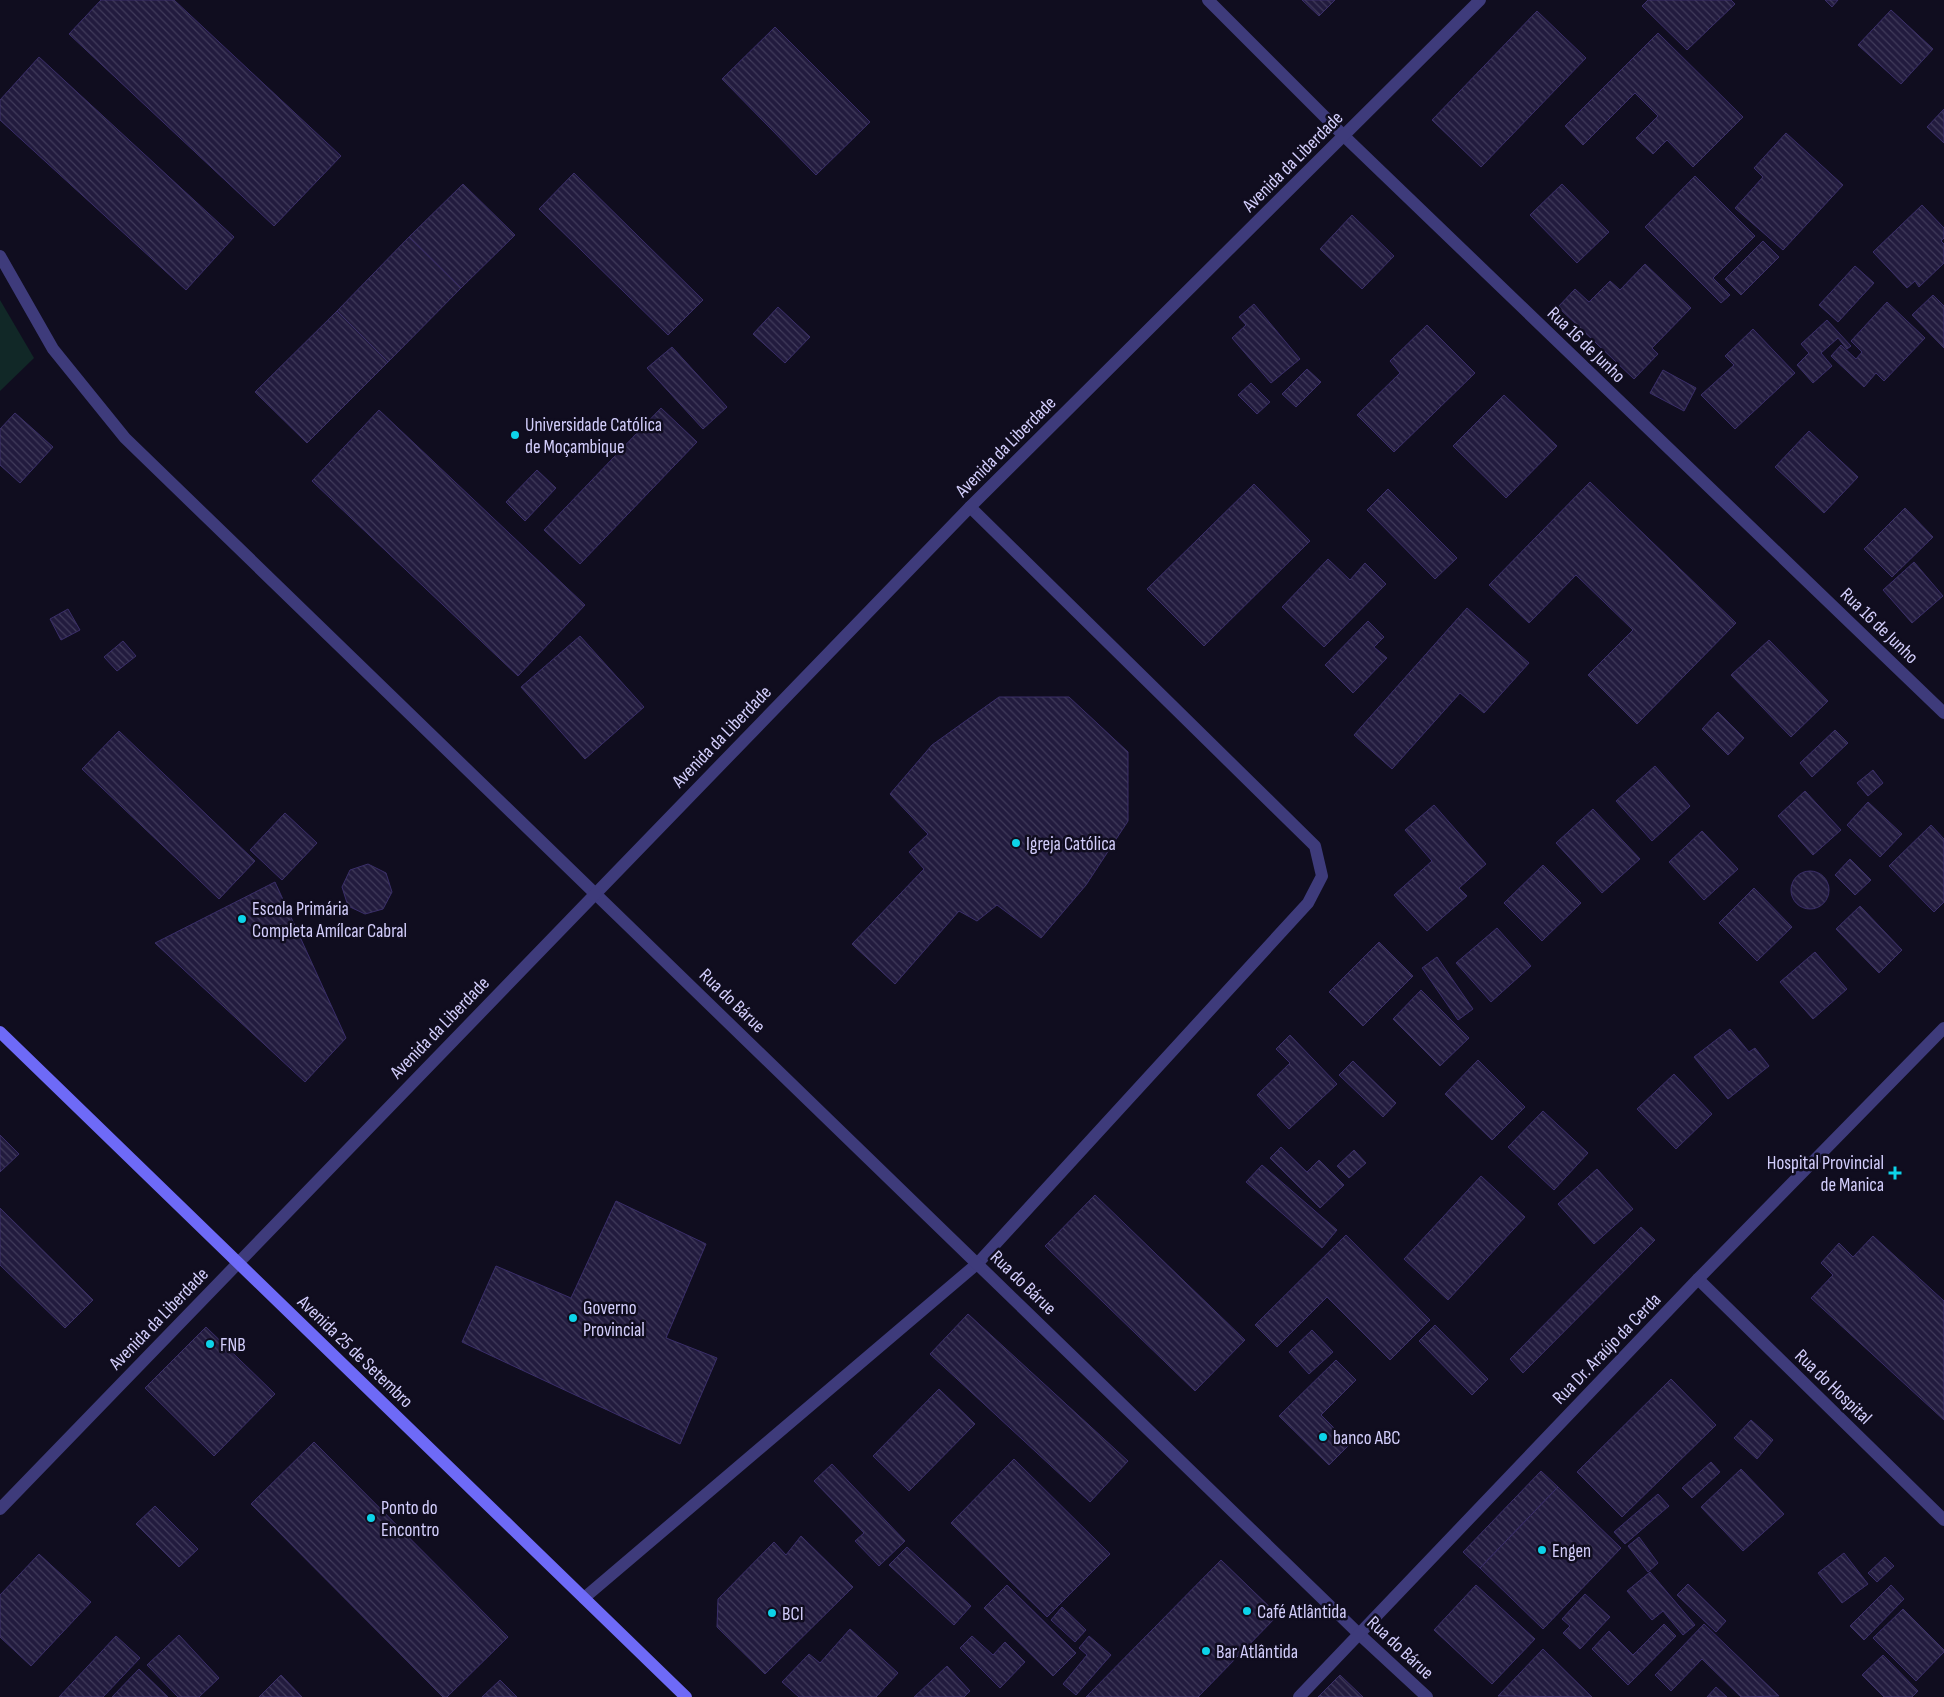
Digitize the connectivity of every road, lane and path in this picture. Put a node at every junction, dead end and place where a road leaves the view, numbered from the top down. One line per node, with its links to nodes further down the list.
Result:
1 (1208, 0): 3 (street, Rua 16 de Junho)
2 (1480, 0): 3 (street, Avenida da Liberdade)
3 (1344, 136): 5 (street, Avenida da Liberdade); 6 (street, Rua 16 de Junho)
4 (0, 256): 7 (street, Rua do Bárue)
5 (970, 507): 7 (street, Avenida da Liberdade); 11 (street)
6 (1944, 713)
7 (596, 893): 10 (street, Avenida da Liberdade); 11 (street, Rua do Bárue)
8 (1944, 1028): 12 (street, Rua Dr. Araújo da Cerda)
9 (0, 1032): 10 (street, Avenida 25 de Setembro)
10 (237, 1262): 13 (street, Avenida da Liberdade); 15 (street, Avenida 25 de Setembro)
11 (978, 1263): 15 (street); 16 (street, Rua do Bárue)
12 (1698, 1279): 14 (street, Rua do Hospital); 16 (street, Rua Dr. Araújo da Cerda)
13 (0, 1509)
14 (1944, 1520)
15 (584, 1598): 17 (street, Avenida 25 de Setembro)
16 (1359, 1634): 18 (street, Rua Dr. Araújo da Cerda); 19 (street, Rua do Bárue)
17 (686, 1697)
18 (1298, 1697)
19 (1427, 1697)

